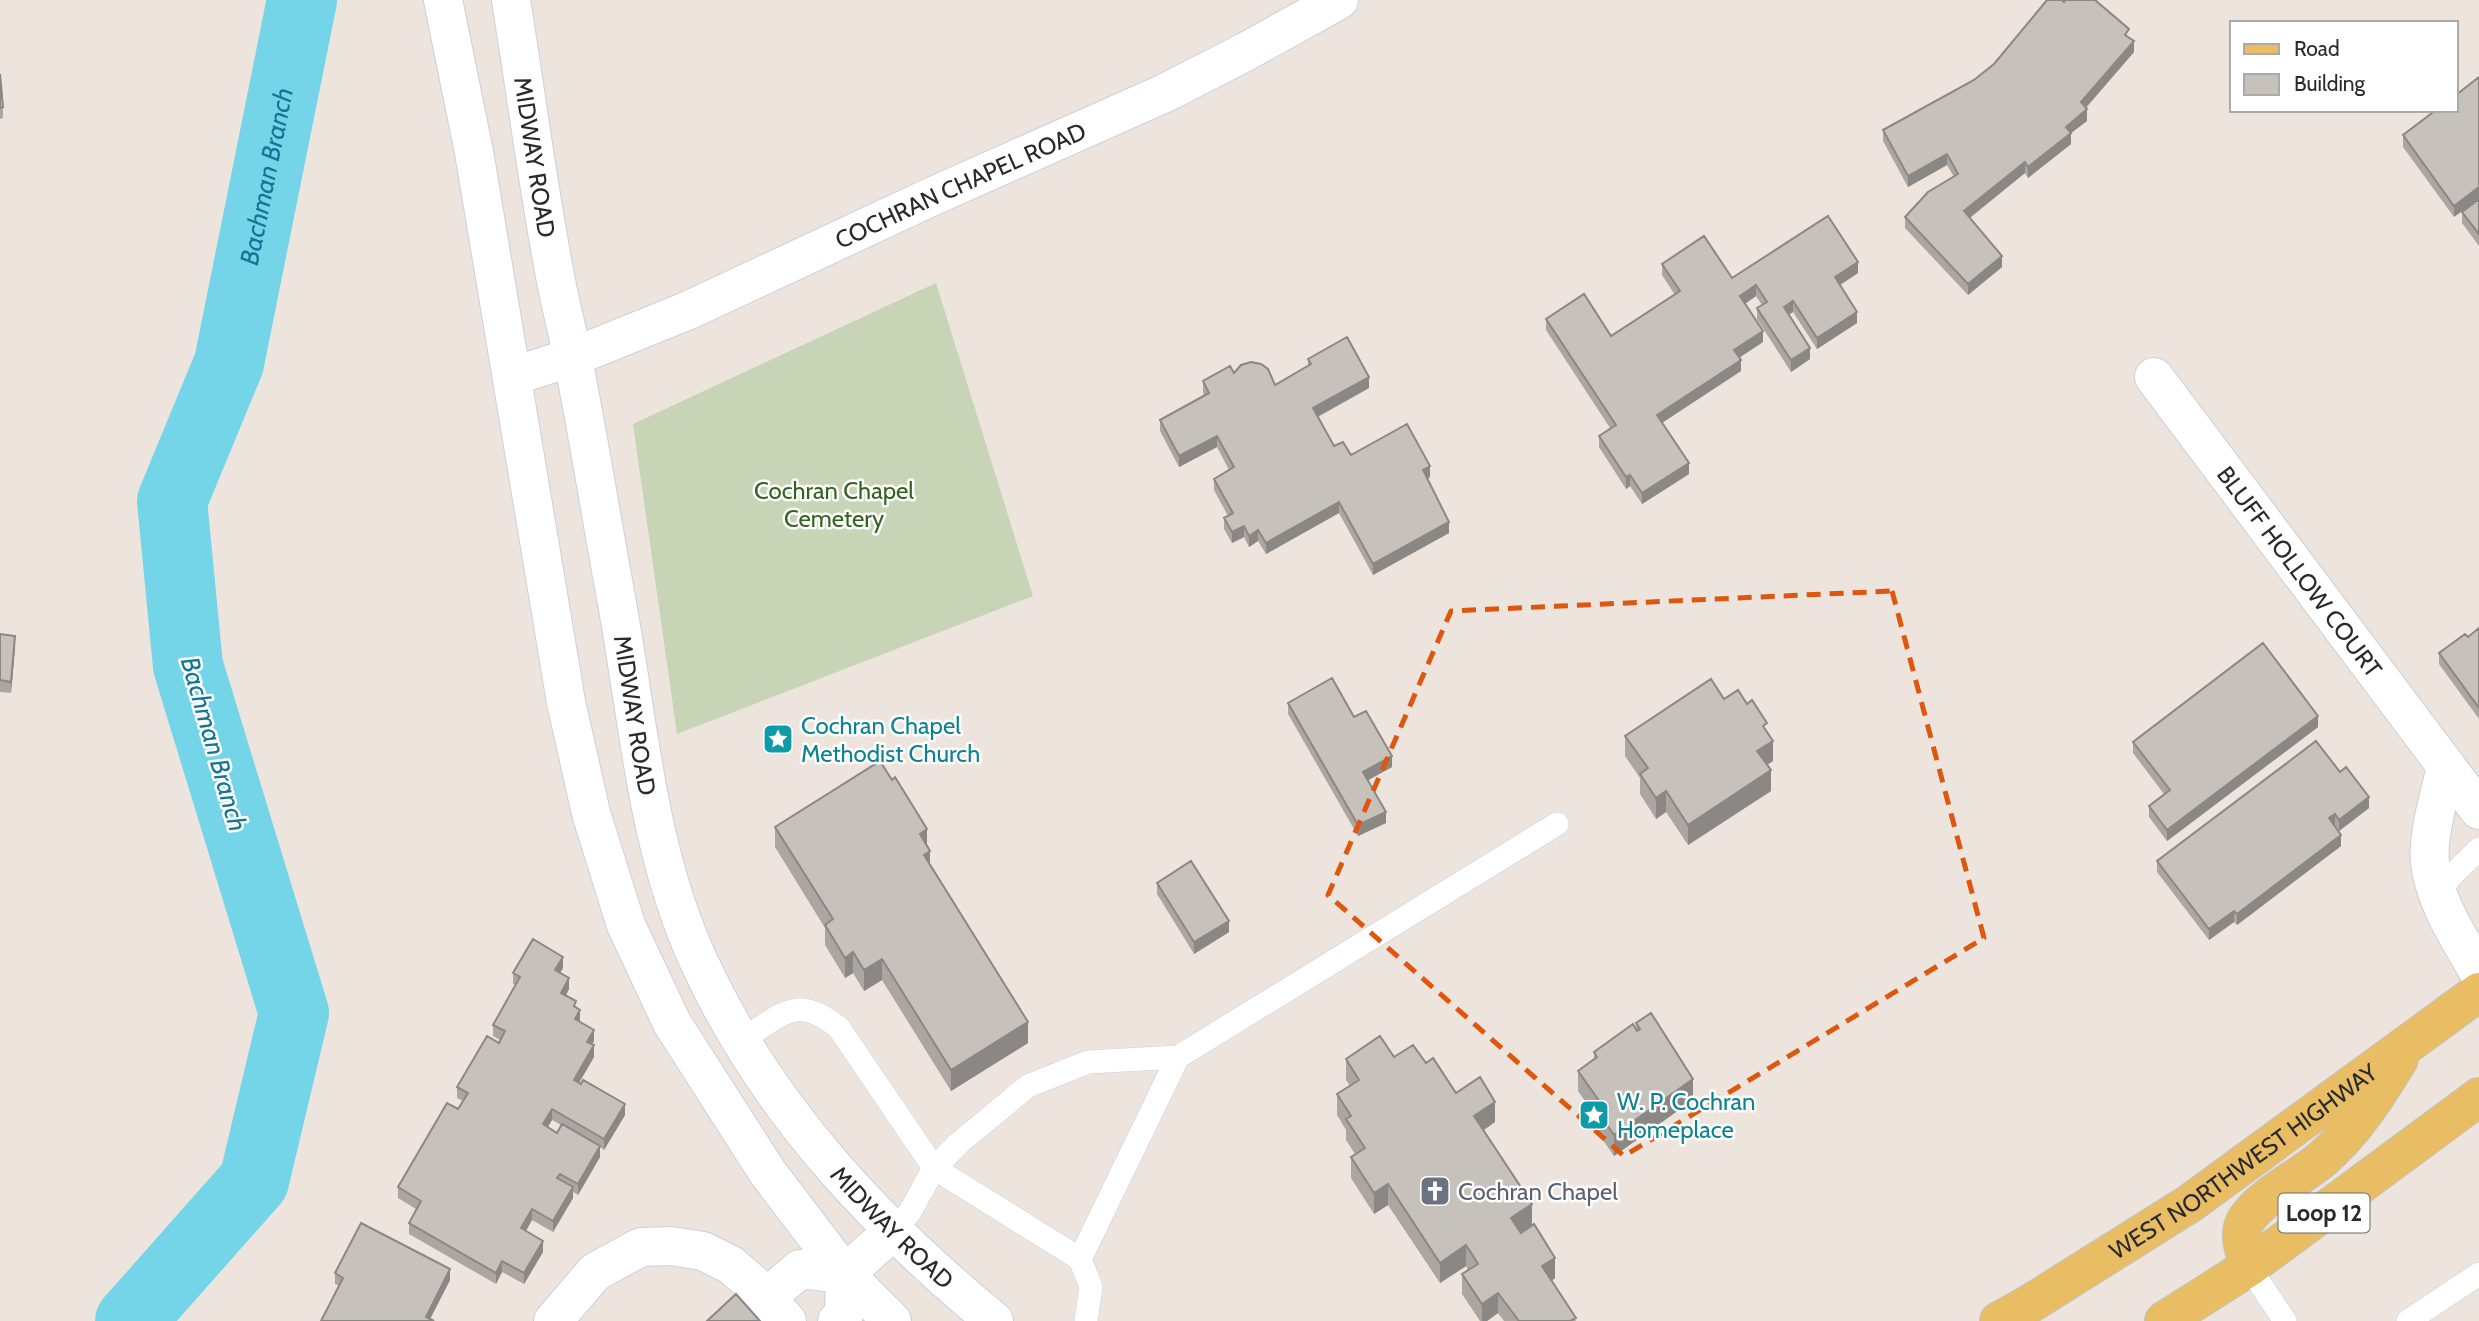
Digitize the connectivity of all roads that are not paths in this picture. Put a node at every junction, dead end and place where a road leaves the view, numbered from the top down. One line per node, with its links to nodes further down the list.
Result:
1 (443, 0): 5 (main road)
2 (511, 0): 4 (main road, MIDWAY ROAD)
3 (1339, 0): 4 (main road, COCHRAN CHAPEL ROAD)
4 (573, 357): 5 (main road, COCHRAN CHAPEL ROAD); 14 (main road, MIDWAY ROAD)
5 (513, 376): 22 (main road)
6 (2154, 377): 7 (main road, BLUFF HOLLOW COURT)
7 (2446, 766): 8 (main road, BLUFF HOLLOW COURT); 11 (main road)
8 (2479, 810)
9 (1557, 824): 16 (lane)
10 (2479, 849): 11 (lane)
11 (2439, 895): 12 (main road)
12 (2479, 973)
13 (2479, 992): 15 (main road, WEST NORTHWEST HIGHWAY)
14 (742, 1040): 18 (lane); 19 (main road, MIDWAY ROAD)
15 (2407, 1045): 21 (main road); 30 (main road, WEST NORTHWEST HIGHWAY)
16 (1178, 1057): 18 (lane); 20 (lane)
17 (2479, 1097): 21 (main road, Loop 12)
18 (934, 1168): 19 (lane); 20 (lane)
19 (893, 1231): 22 (main road); 28 (main road, MIDWAY ROAD)
20 (1080, 1259): 29 (lane)
21 (2249, 1267): 31 (main road, Loop 12); 32 (lane)
22 (845, 1274): 24 (main road); 26 (main road); 27 (main road)
23 (2479, 1274): 33 (lane)
24 (777, 1310): 25 (main road)
25 (553, 1321)
26 (836, 1321)
27 (892, 1321)
28 (994, 1321)
29 (1086, 1321)
30 (1999, 1321)
31 (2164, 1321)
32 (2285, 1321)
33 (2408, 1321)

